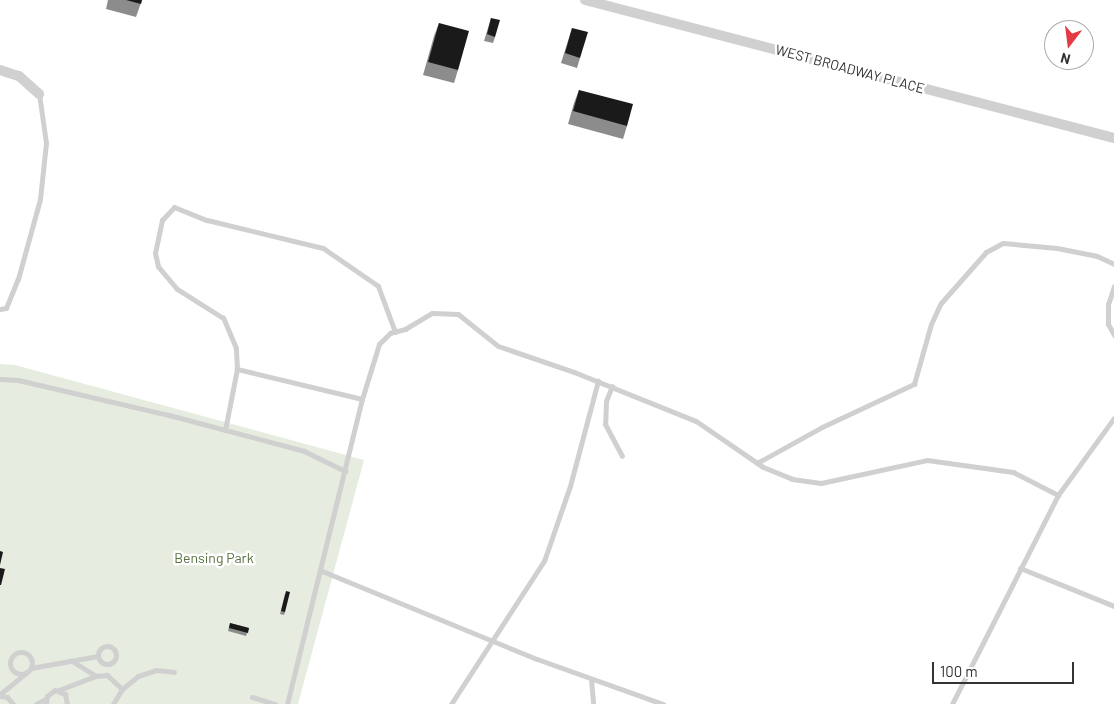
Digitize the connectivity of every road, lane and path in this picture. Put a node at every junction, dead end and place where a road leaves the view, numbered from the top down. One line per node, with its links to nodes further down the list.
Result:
1 (585, 0): 4 (street, WEST BROADWAY PLACE)
2 (0, 70): 3 (street)
3 (39, 94): 7 (lane)
4 (1114, 138)
5 (1114, 264): 18 (lane)
6 (1114, 286): 9 (lane)
7 (0, 309)
8 (395, 332): 10 (lane); 12 (lane); 14 (lane)
9 (1114, 335)
10 (237, 369): 14 (lane); 16 (lane)
11 (0, 379): 16 (lane)
12 (598, 381): 13 (lane); 24 (lane)
13 (612, 386): 17 (lane); 18 (lane)
14 (362, 399): 19 (lane)
15 (1114, 418): 20 (lane)
16 (225, 430): 19 (lane)
17 (622, 456)
18 (757, 463): 20 (lane)
19 (345, 471): 22 (lane)
20 (1058, 495): 21 (lane)
21 (1020, 568): 23 (lane); 48 (lane)
22 (322, 570): 24 (lane); 43 (lane)
23 (1114, 606)
24 (491, 640): 31 (lane); 44 (lane)
25 (98, 656): 26 (lane)
26 (72, 661): 27 (lane); 30 (lane)
27 (31, 668): 29 (lane); 29 (lane)
28 (174, 672): 32 (lane)
29 (26, 673): 34 (lane)
30 (96, 676): 32 (lane); 33 (lane)
31 (591, 679): 36 (lane); 45 (lane)
32 (122, 689): 41 (lane)
33 (59, 690): 37 (lane); 40 (lane)
34 (0, 695): 38 (lane)
35 (252, 697): 42 (lane)
36 (646, 698): 46 (lane); 47 (lane)
37 (46, 701): 39 (lane)
38 (13, 704)
39 (36, 704)
40 (67, 704)
41 (113, 704)
42 (275, 704)
43 (287, 704)
44 (451, 704)
45 (593, 704)
46 (644, 704)
47 (663, 704)
48 (952, 704)

